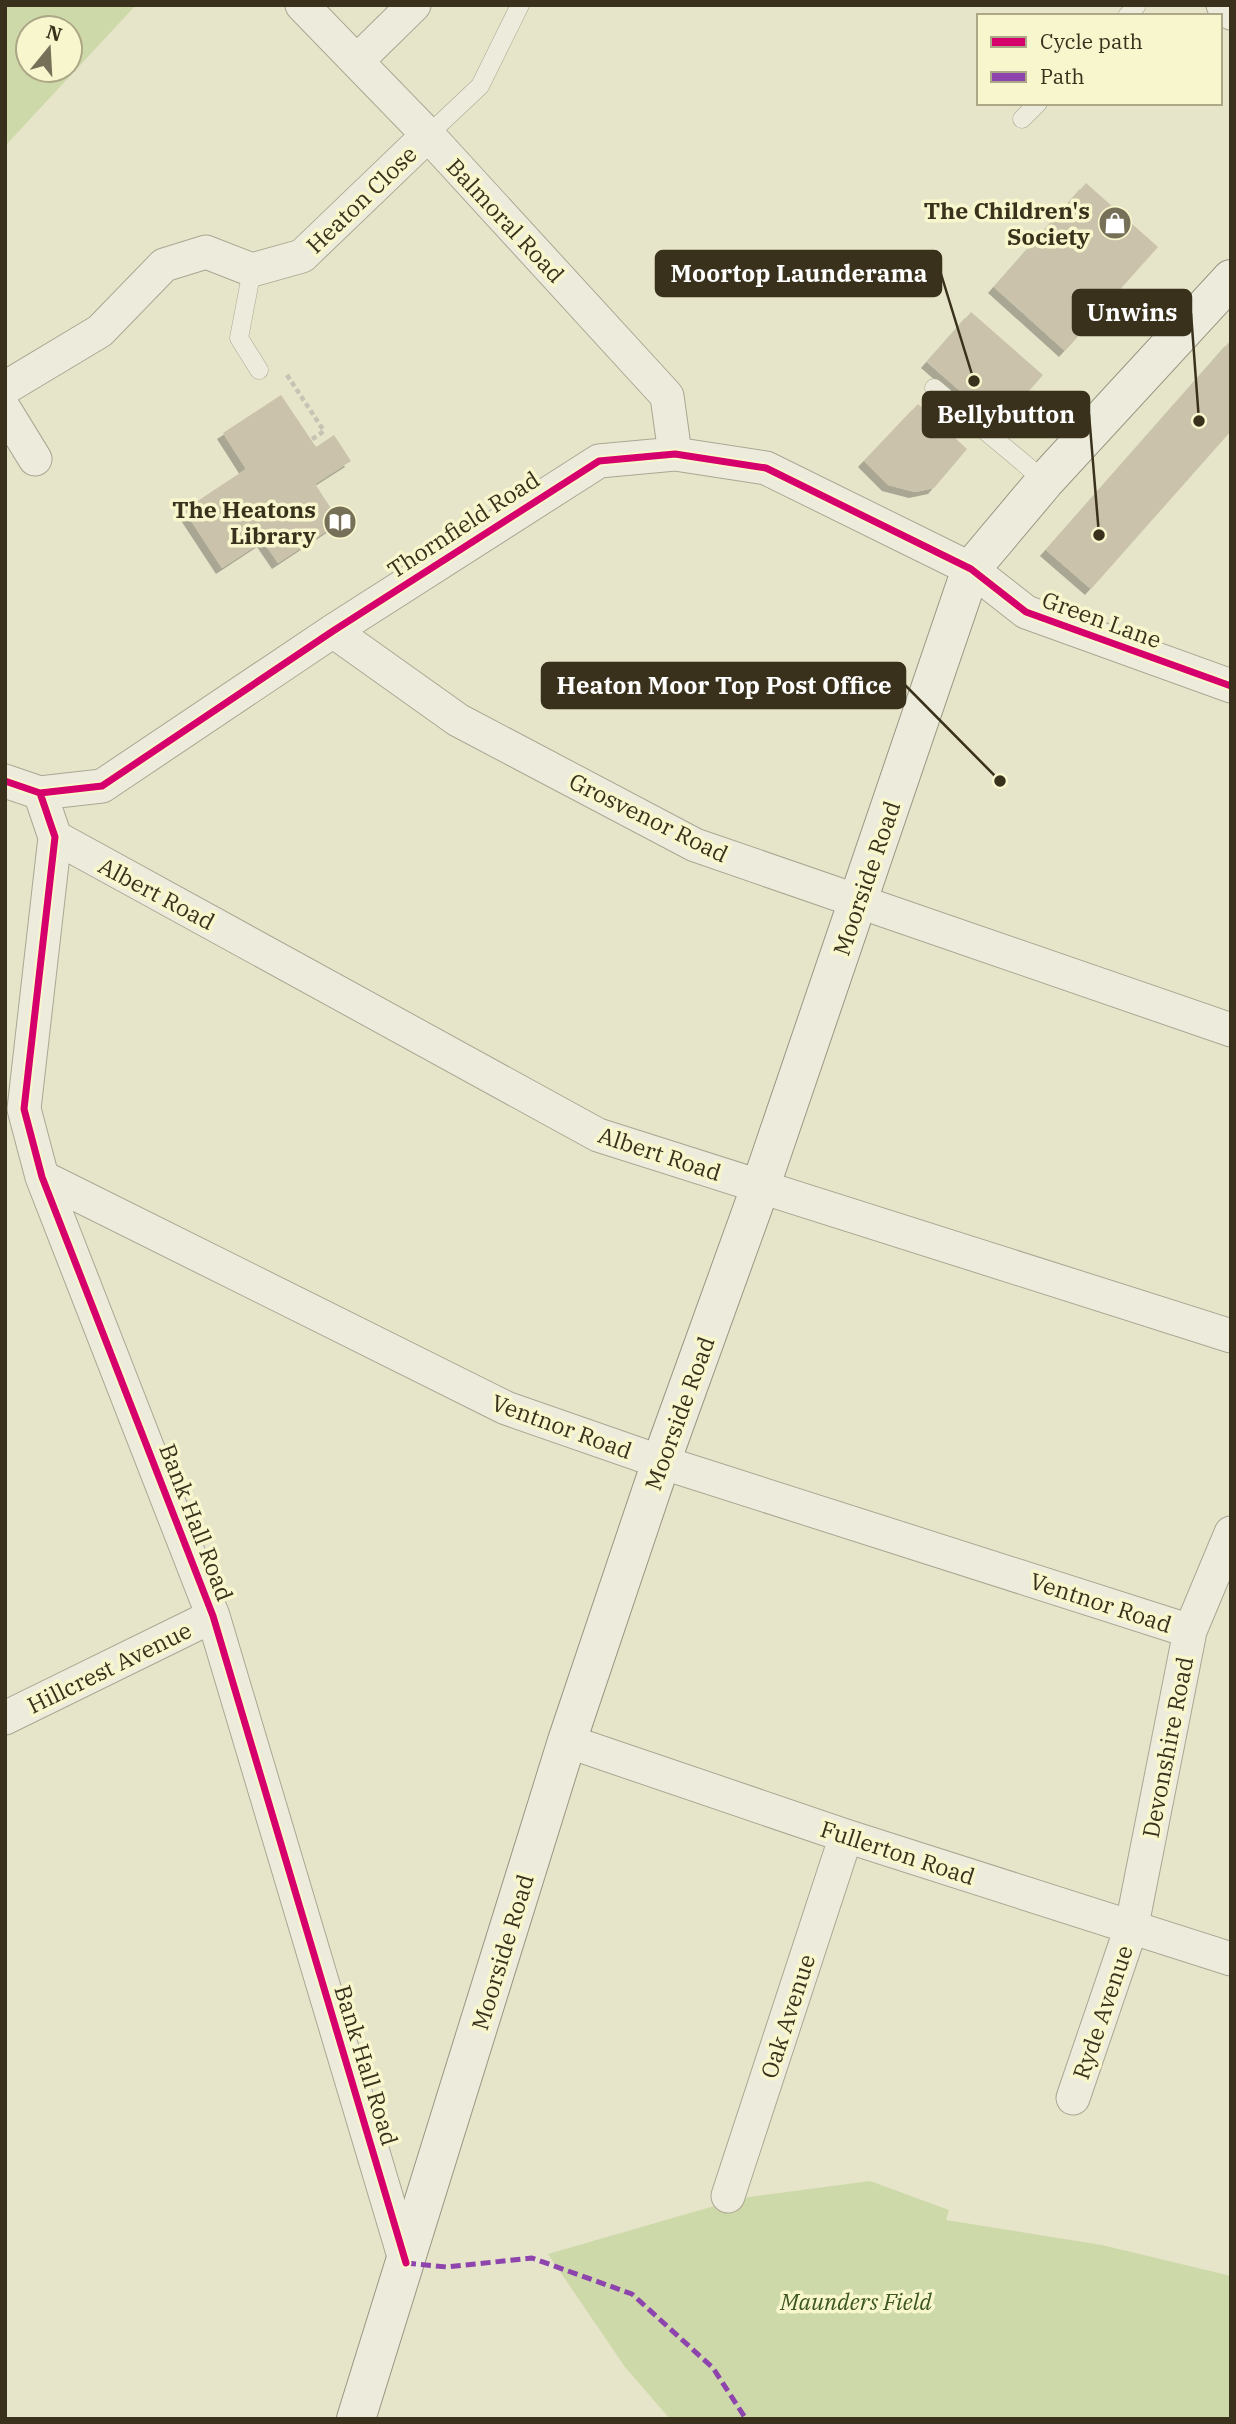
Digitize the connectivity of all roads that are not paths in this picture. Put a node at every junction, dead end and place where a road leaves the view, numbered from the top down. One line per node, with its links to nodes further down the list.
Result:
1 (302, 5): 6 (street, Balmoral Road)
2 (414, 5): 6 (street)
3 (520, 5): 9 (lane)
4 (1223, 5): 5 (street)
5 (1231, 13)
6 (357, 61): 9 (street, Balmoral Road)
7 (1036, 105): 8 (lane)
8 (1022, 119)
9 (428, 135): 10 (street, Heaton Close); 16 (street, Balmoral Road)
10 (253, 270): 12 (lane); 13 (street)
11 (1231, 279): 18 (main road)
12 (259, 370)
13 (5, 387)
14 (934, 388): 18 (lane)
15 (5, 410): 17 (street)
16 (676, 454): 19 (street, Thornfield Road); 20 (street, Thornfield Road)
17 (35, 459)
18 (1045, 481): 19 (main road)
19 (971, 569): 21 (street, Green Lane); 25 (main road, Moorside Road)
20 (333, 631): 23 (street, Thornfield Road); 25 (street, Grosvenor Road)
21 (1231, 686)
22 (5, 781): 23 (street, Thornfield Road)
23 (40, 793): 24 (street, Bank Hall Road)
24 (55, 838): 27 (street, Bank Hall Road); 28 (street, Albert Road)
25 (858, 903): 26 (street, Grosvenor Road); 28 (main road, Moorside Road)
26 (1231, 1030)
27 (42, 1177): 30 (street, Ventnor Road); 32 (street, Bank Hall Road)
28 (761, 1185): 29 (street, Albert Road); 30 (main road, Moorside Road)
29 (1231, 1336)
30 (661, 1462): 33 (street, Ventnor Road); 35 (main road, Moorside Road)
31 (1231, 1533): 33 (street, Devonshire Road)
32 (213, 1616): 34 (street, Hillcrest Avenue); 41 (street, Bank Hall Road)
33 (1190, 1631): 37 (street, Devonshire Road)
34 (5, 1718)
35 (567, 1741): 36 (street, Fullerton Road); 41 (main road, Moorside Road)
36 (846, 1836): 37 (street, Fullerton Road); 40 (street, Oak Avenue)
37 (1132, 1926): 38 (street, Fullerton Road); 39 (street, Ryde Avenue)
38 (1231, 1959)
39 (1073, 2098)
40 (728, 2196)
41 (406, 2263): 42 (main road)
42 (356, 2419)

